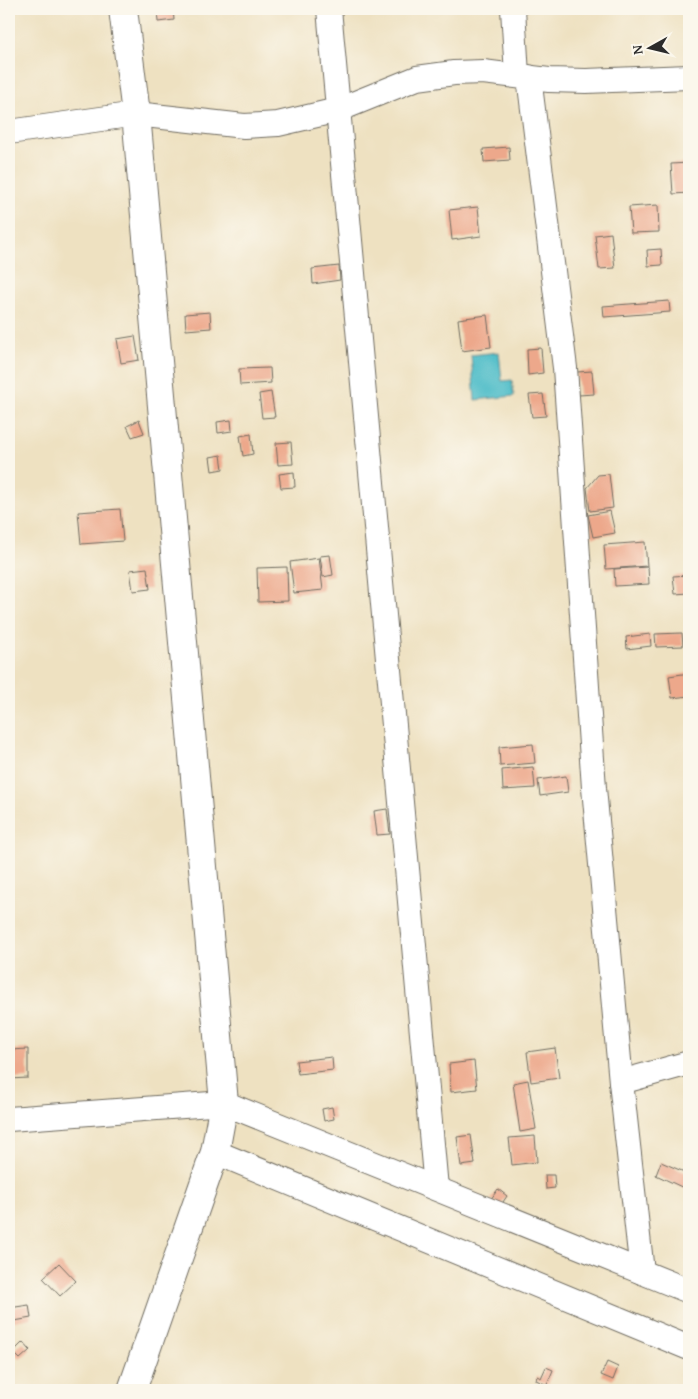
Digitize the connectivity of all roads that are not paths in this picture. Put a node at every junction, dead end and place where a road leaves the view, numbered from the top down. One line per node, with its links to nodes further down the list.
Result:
1 (123, 9): 7 (street)
2 (329, 9): 6 (street)
3 (513, 9): 4 (street)
4 (523, 76): 5 (street); 6 (street); 10 (street)
5 (689, 76)
6 (338, 110): 7 (street); 14 (street)
7 (136, 114): 8 (street); 11 (street)
8 (9, 132)
9 (689, 1063): 10 (street)
10 (621, 1082): 15 (street)
11 (224, 1103): 12 (street); 13 (street); 14 (street)
12 (9, 1119)
13 (215, 1152): 17 (street); 18 (street)
14 (436, 1188): 15 (street)
15 (642, 1272): 16 (street)
16 (689, 1291)
17 (689, 1348)
18 (132, 1390)

